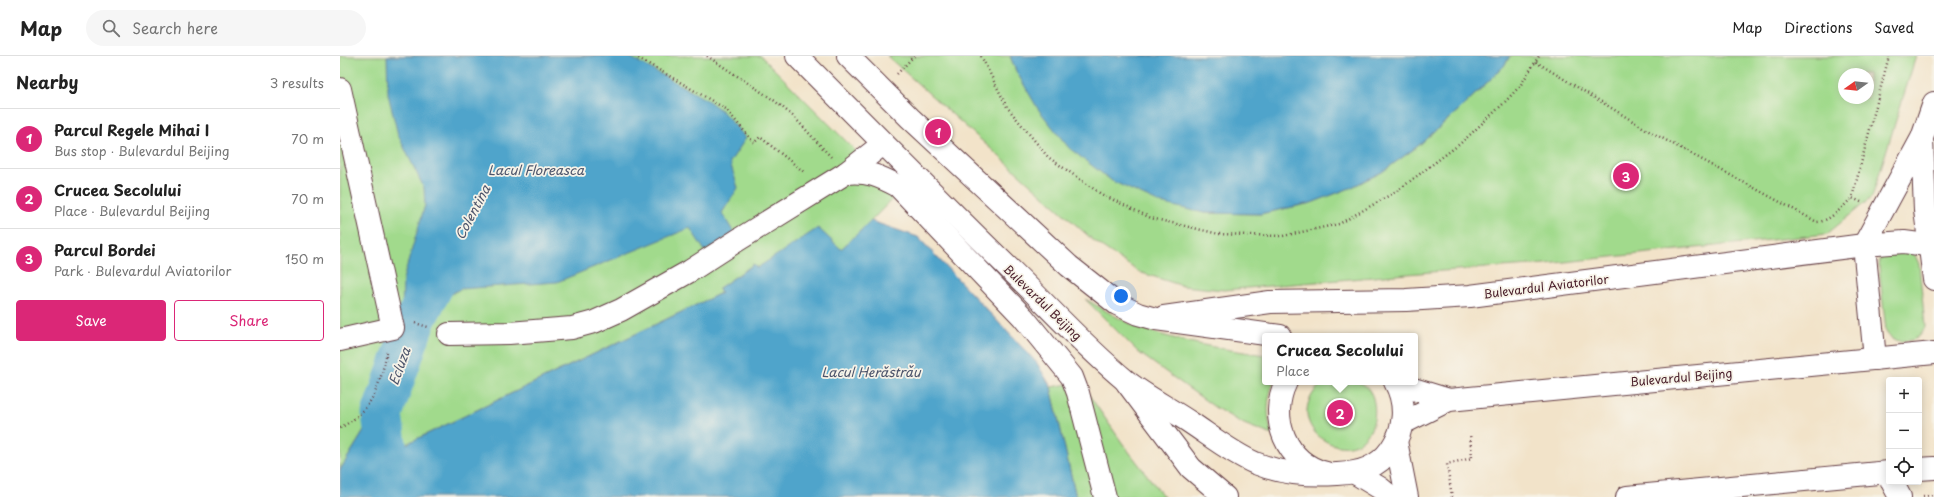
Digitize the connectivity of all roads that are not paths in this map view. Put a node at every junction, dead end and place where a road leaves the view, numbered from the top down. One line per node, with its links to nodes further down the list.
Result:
1 (797, 56): 6 (street, Bulevardul Beijing)
2 (848, 56): 11 (street)
3 (340, 89): 14 (street)
4 (1934, 103): 5 (street)
5 (1922, 138): 8 (street); 9 (street)
6 (883, 144): 7 (street); 17 (street, Bulevardul Beijing)
7 (846, 173): 12 (street); 29 (street)
8 (1932, 245): 9 (street, Bulevardul Aviatorilor); 10 (street)
9 (1864, 246): 11 (street, Bulevardul Aviatorilor); 16 (street)
10 (1934, 279)
11 (1156, 319): 13 (street)
12 (449, 334)
13 (1262, 334)
14 (340, 340)
15 (1924, 354): 16 (street, Bulevardul Beijing)
16 (1875, 359): 21 (street, Bulevardul Beijing)
17 (1125, 380): 26 (street, Bulevardul Beijing); 30 (street)
18 (1285, 385): 26 (street, Bulevardul Beijing)
19 (1397, 385): 22 (street, Bulevardul Beijing)
20 (1402, 385): 21 (street, Bulevardul Beijing)
21 (1449, 400): 22 (street, Bulevardul Beijing)
22 (1400, 432): 25 (street, Bulevardul Beijing); 32 (street)
23 (1934, 468): 24 (street)
24 (1922, 469)
25 (1355, 473): 26 (street, Bulevardul Beijing); 31 (street)
26 (1334, 474)
27 (1886, 476): 33 (street)
28 (1894, 485): 34 (street)
29 (1105, 497)
30 (1224, 497)
31 (1391, 497)
32 (1407, 497)
33 (1628, 497)
34 (1900, 497)

